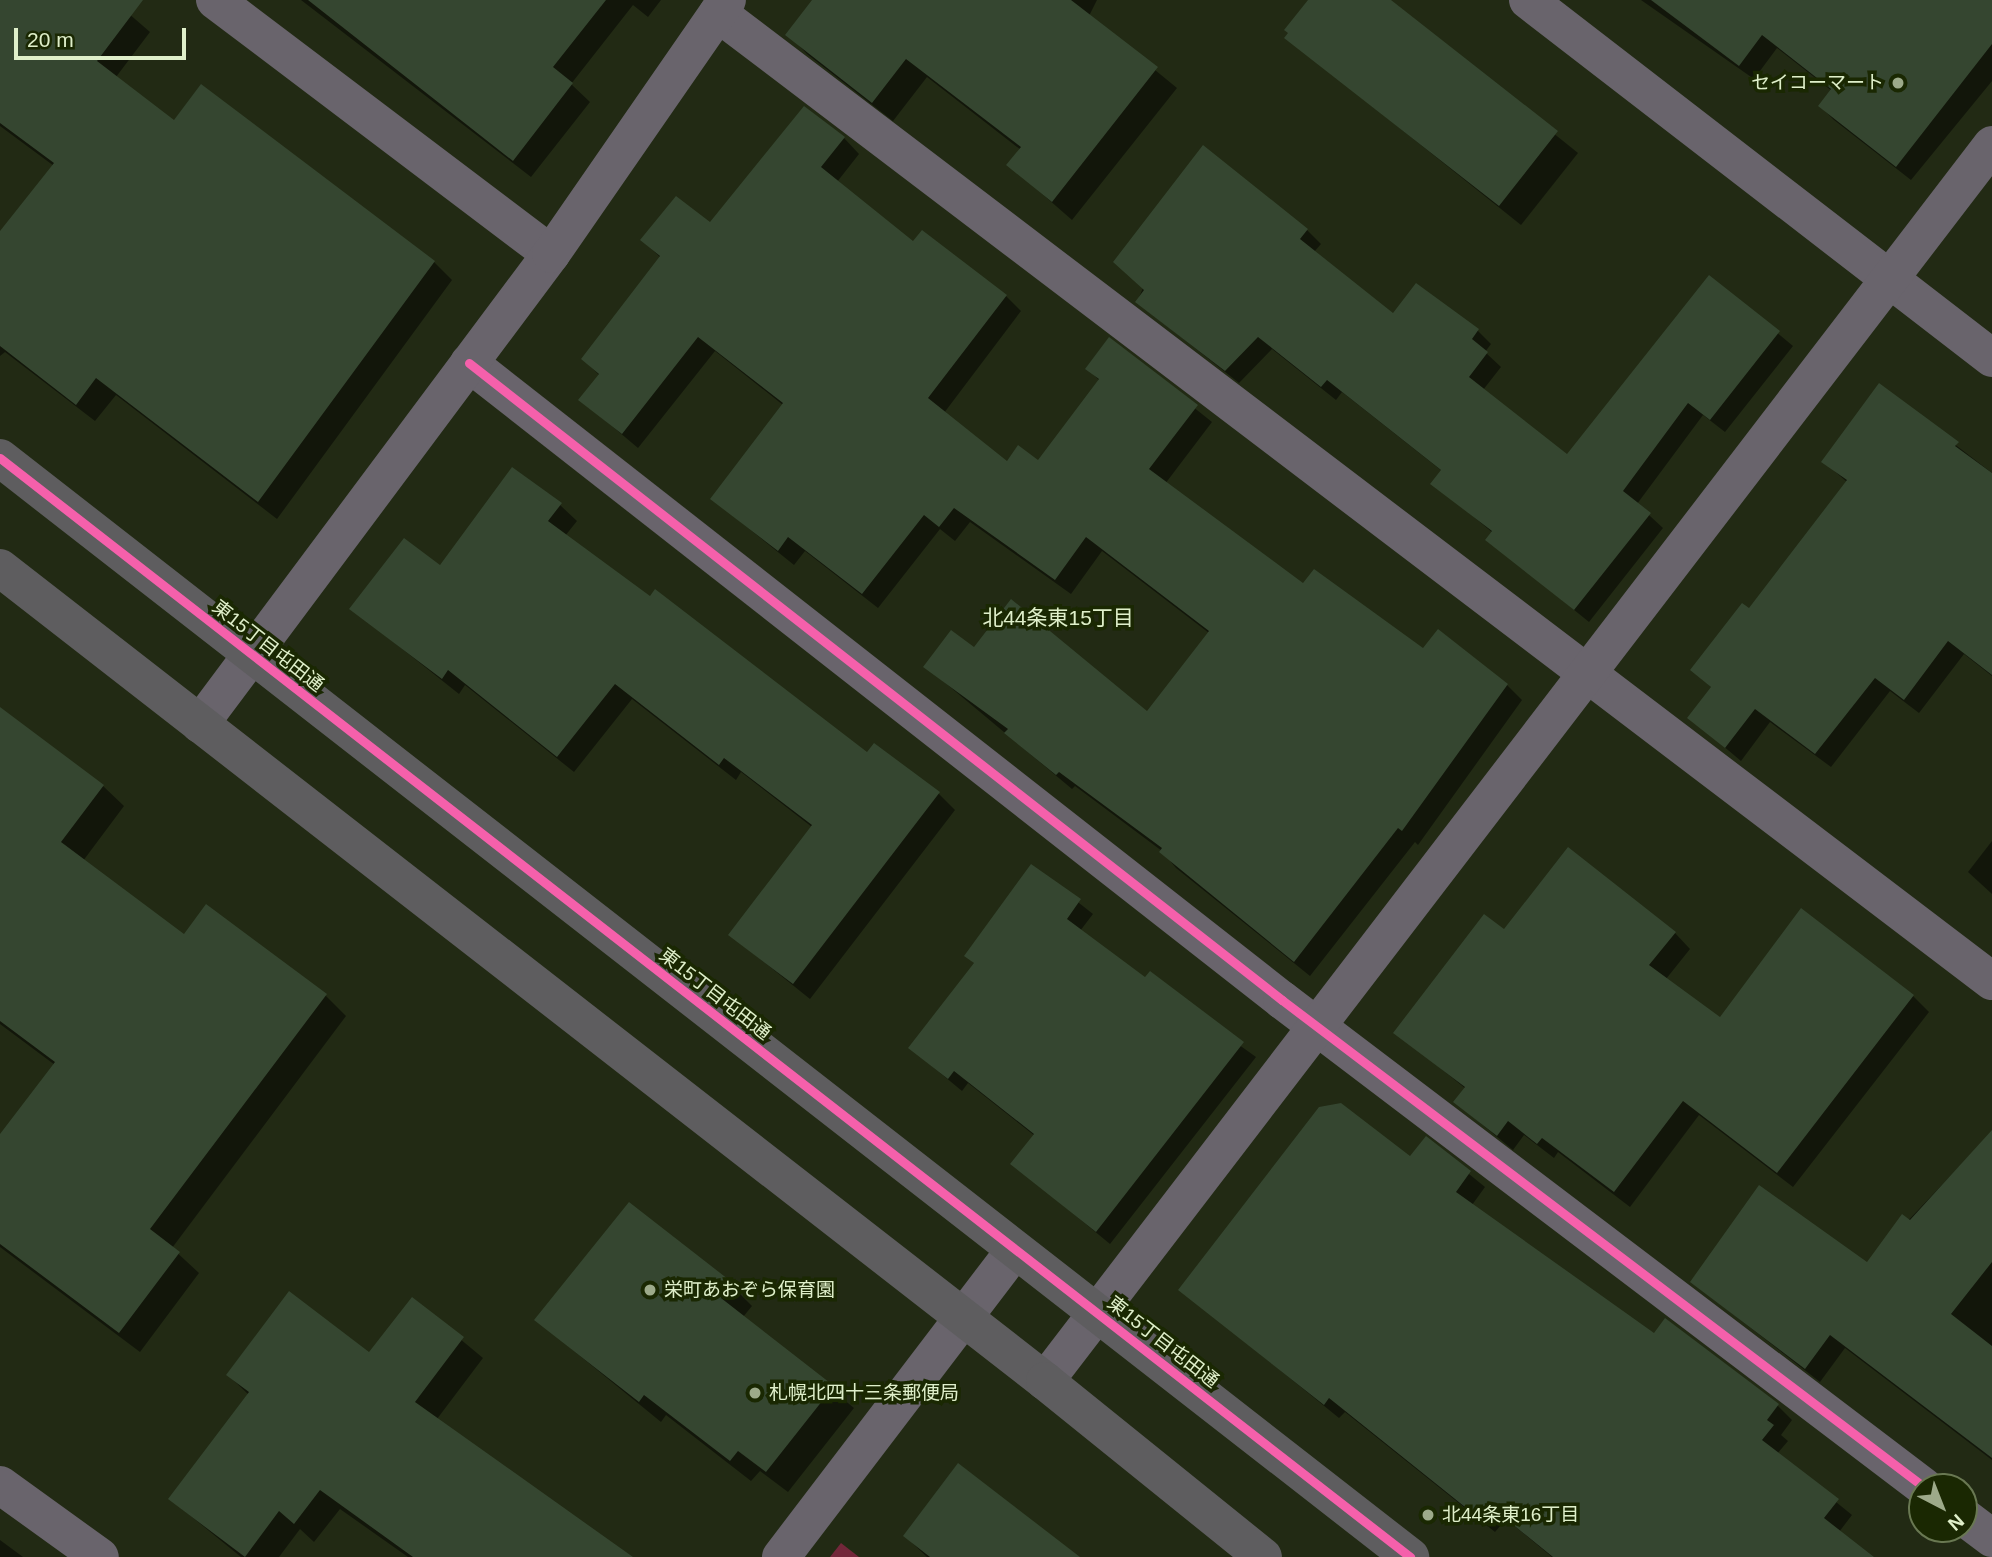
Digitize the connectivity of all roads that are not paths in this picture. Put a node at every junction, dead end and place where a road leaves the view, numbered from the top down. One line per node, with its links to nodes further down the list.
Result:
1 (215, 0): 5 (street)
2 (1528, 0): 6 (street)
3 (723, 7): 5 (street); 12 (street)
4 (1992, 145): 6 (street)
5 (551, 254): 8 (street)
6 (1888, 280): 7 (street); 12 (street)
7 (1992, 358)
8 (469, 363): 11 (street); 15 (street)
9 (0, 458): 11 (street, 東15丁目屯田通)
10 (0, 568): 13 (street)
11 (254, 657): 13 (street); 16 (street, 東15丁目屯田通)
12 (1590, 672): 14 (street); 15 (street)
13 (200, 724): 18 (street)
14 (1992, 981)
15 (1318, 1028): 17 (street); 20 (street)
16 (1016, 1250): 17 (street, 東15丁目屯田通); 18 (street)
17 (1100, 1315): 19 (street); 25 (street, 東15丁目屯田通)
18 (963, 1318): 19 (street); 23 (street)
19 (1045, 1381): 24 (street)
20 (1908, 1475)
21 (0, 1485): 22 (street)
22 (100, 1557)
23 (781, 1557)
24 (1264, 1557)
25 (1410, 1557)

